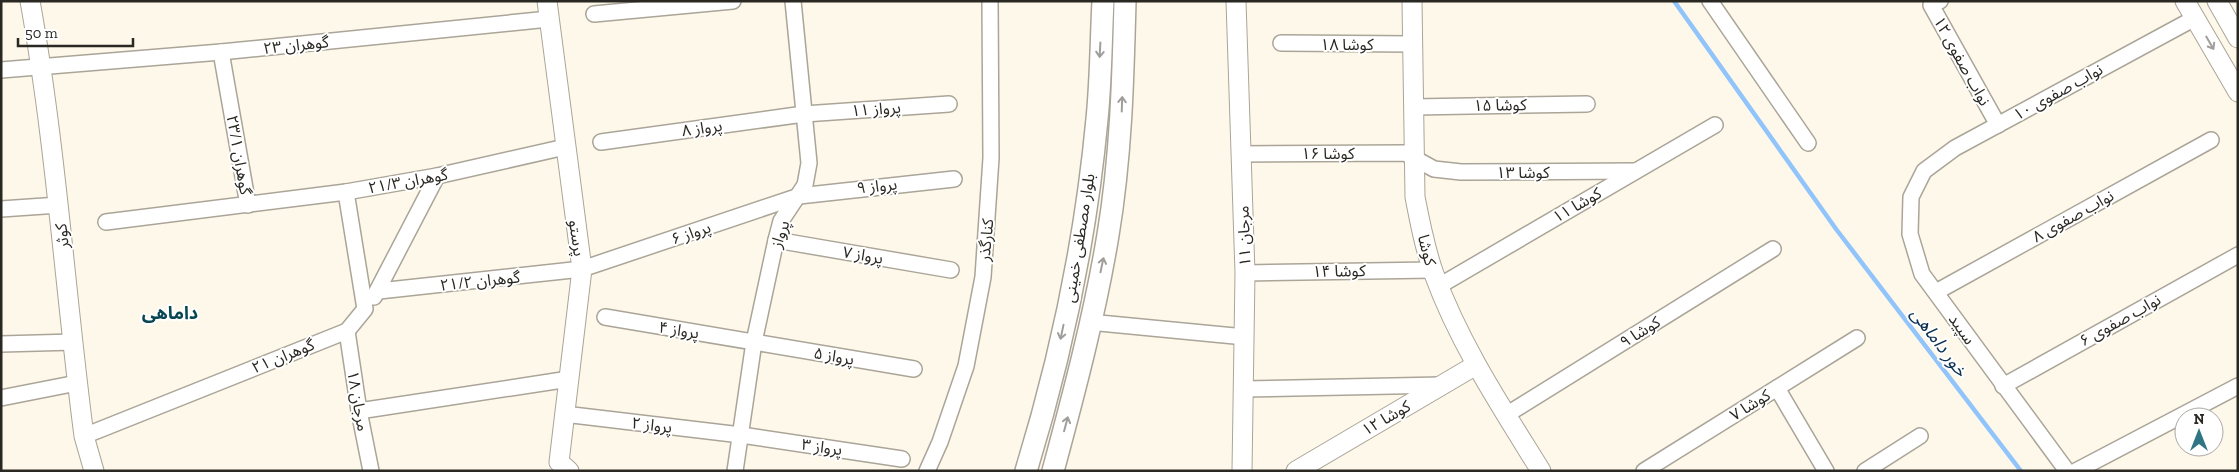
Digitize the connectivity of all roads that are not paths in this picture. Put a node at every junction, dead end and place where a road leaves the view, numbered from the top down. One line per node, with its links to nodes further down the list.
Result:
1 (30, 1): 20 (street, کوثر)
2 (733, 1): 14 (street)
3 (793, 1): 26 (street, پرواز)
4 (990, 1): 84 (street, کنارگذر)
5 (1103, 1): 85 (main road, بلوار مصطفی خمینی, one-way to 85)
6 (1125, 1): 56 (main road, بلوار مصطفی خمینی, one-way to 6)
7 (1236, 1): 33 (street, مرجان ۱۱)
8 (1412, 1): 18 (street, کوشا)
9 (1710, 1): 31 (street)
10 (1940, 1): 28 (street, نواب صفوی ۱۲)
11 (2185, 1): 15 (street)
12 (2217, 1): 16 (street)
13 (548, 10): 19 (street, گوهران ۲۳); 32 (street, پرستو)
14 (594, 14)
15 (2195, 18): 22 (street, one-way to 22); 28 (street, نواب صفوی ۱۰)
16 (2238, 38)
17 (1281, 43): 18 (street, کوشا ۱۸)
18 (1413, 44): 25 (street, کوشا)
19 (221, 52): 20 (street, گوهران ۲۳); 42 (street, گوهران ۲۳/۱)
20 (42, 66): 21 (street, گوهران ۲۳); 41 (street, کوثر)
21 (1, 70)
22 (2236, 85)
23 (949, 104): 26 (street, پرواز ۱۱)
24 (1587, 104): 25 (street, کوشا ۱۵)
25 (1414, 107): 34 (street, کوشا)
26 (804, 114): 30 (street, پرواز ۸); 40 (street, پرواز)
27 (1715, 125): 35 (street, کوشا ۱۱)
28 (1998, 125): 36 (street, نواب صفوی ۱۰)
29 (2211, 140): 53 (street, نواب صفوی ۸)
30 (601, 142)
31 (1808, 143)
32 (565, 147): 37 (street, گوهران ۲۱/۳); 48 (street, پرستو)
33 (1240, 154): 34 (street, کوشا ۱۶); 50 (street, مرجان ۱۱)
34 (1415, 158): 35 (street, کوشا ۱۳); 51 (street, کوشا)
35 (1635, 171): 51 (street, کوشا ۱۱)
36 (1924, 171): 53 (street, سپید)
37 (437, 176): 39 (street, گوهران ۲۱/۳); 52 (street, گوهران ۲۱)
38 (954, 179): 40 (street, پرواز ۹)
39 (346, 192): 42 (street, گوهران ۲۱/۳); 54 (street)
40 (799, 196): 45 (street, پرواز); 48 (street, پرواز ۶)
41 (59, 205): 43 (street); 60 (street, کوثر)
42 (248, 205): 44 (street, گوهران ۲۳/۱)
43 (1, 209)
44 (106, 222)
45 (776, 240): 49 (street, پرواز ۷); 61 (street, پرواز)
46 (1773, 249): 75 (street, کوشا ۹)
47 (2238, 255): 68 (street, نواب صفوی ۶)
48 (582, 270): 52 (street, گوهران ۲۱/۲); 65 (street, پرستو)
49 (951, 270)
50 (1245, 272): 51 (street, کوشا ۱۴); 58 (street, مرجان ۱۱)
51 (1436, 278): 63 (street, کوشا)
52 (379, 292): 54 (street, گوهران ۲۱)
53 (1936, 292): 68 (street, سپید)
54 (365, 309): 57 (street, گوهران ۲۱)
55 (604, 317): 61 (street, پرواز ۴)
56 (1089, 322): 58 (street); 86 (main road, بلوار مصطفی خمینی, one-way to 56)
57 (346, 331): 73 (street, مرجان ۱۸); 77 (street, گوهران ۲۱)
58 (1245, 338): 71 (street, مرجان ۱۱)
59 (1857, 338): 70 (street, کوشا ۷)
60 (74, 342): 62 (street); 66 (street, کوثر)
61 (754, 342): 64 (street, پرواز ۵); 76 (street, پرواز)
62 (1, 344)
63 (1476, 365): 67 (street, کوشا ۱۲); 75 (street, کوشا)
64 (914, 369)
65 (569, 379): 73 (street); 74 (street, پرستو)
66 (77, 383): 72 (street); 77 (street, کوثر)
67 (1443, 385): 71 (street); 88 (street, کوشا ۱۲)
68 (2003, 386): 93 (street, سپید)
69 (2238, 386): 94 (street)
70 (1777, 388): 90 (street, کوشا ۷); 91 (street)
71 (1243, 389): 87 (street, مرجان ۱۱)
72 (1, 398)
73 (359, 411): 82 (street, مرجان ۱۸)
74 (564, 414): 76 (street, پرواز ۲); 80 (street, پرستو)
75 (1506, 415): 89 (street, کوشا)
76 (741, 435): 79 (street, پرواز ۳); 83 (street, پرواز)
77 (84, 436): 81 (street, کوثر)
78 (1920, 436): 92 (street)
79 (902, 459)
80 (560, 468)
81 (94, 471)
82 (371, 471)
83 (736, 471)
84 (927, 471)
85 (1026, 471)
86 (1053, 471)
87 (1242, 471)
88 (1296, 471)
89 (1541, 471)
90 (1644, 471)
91 (1826, 471)
92 (1865, 471)
93 (2067, 471)
94 (2076, 471)

